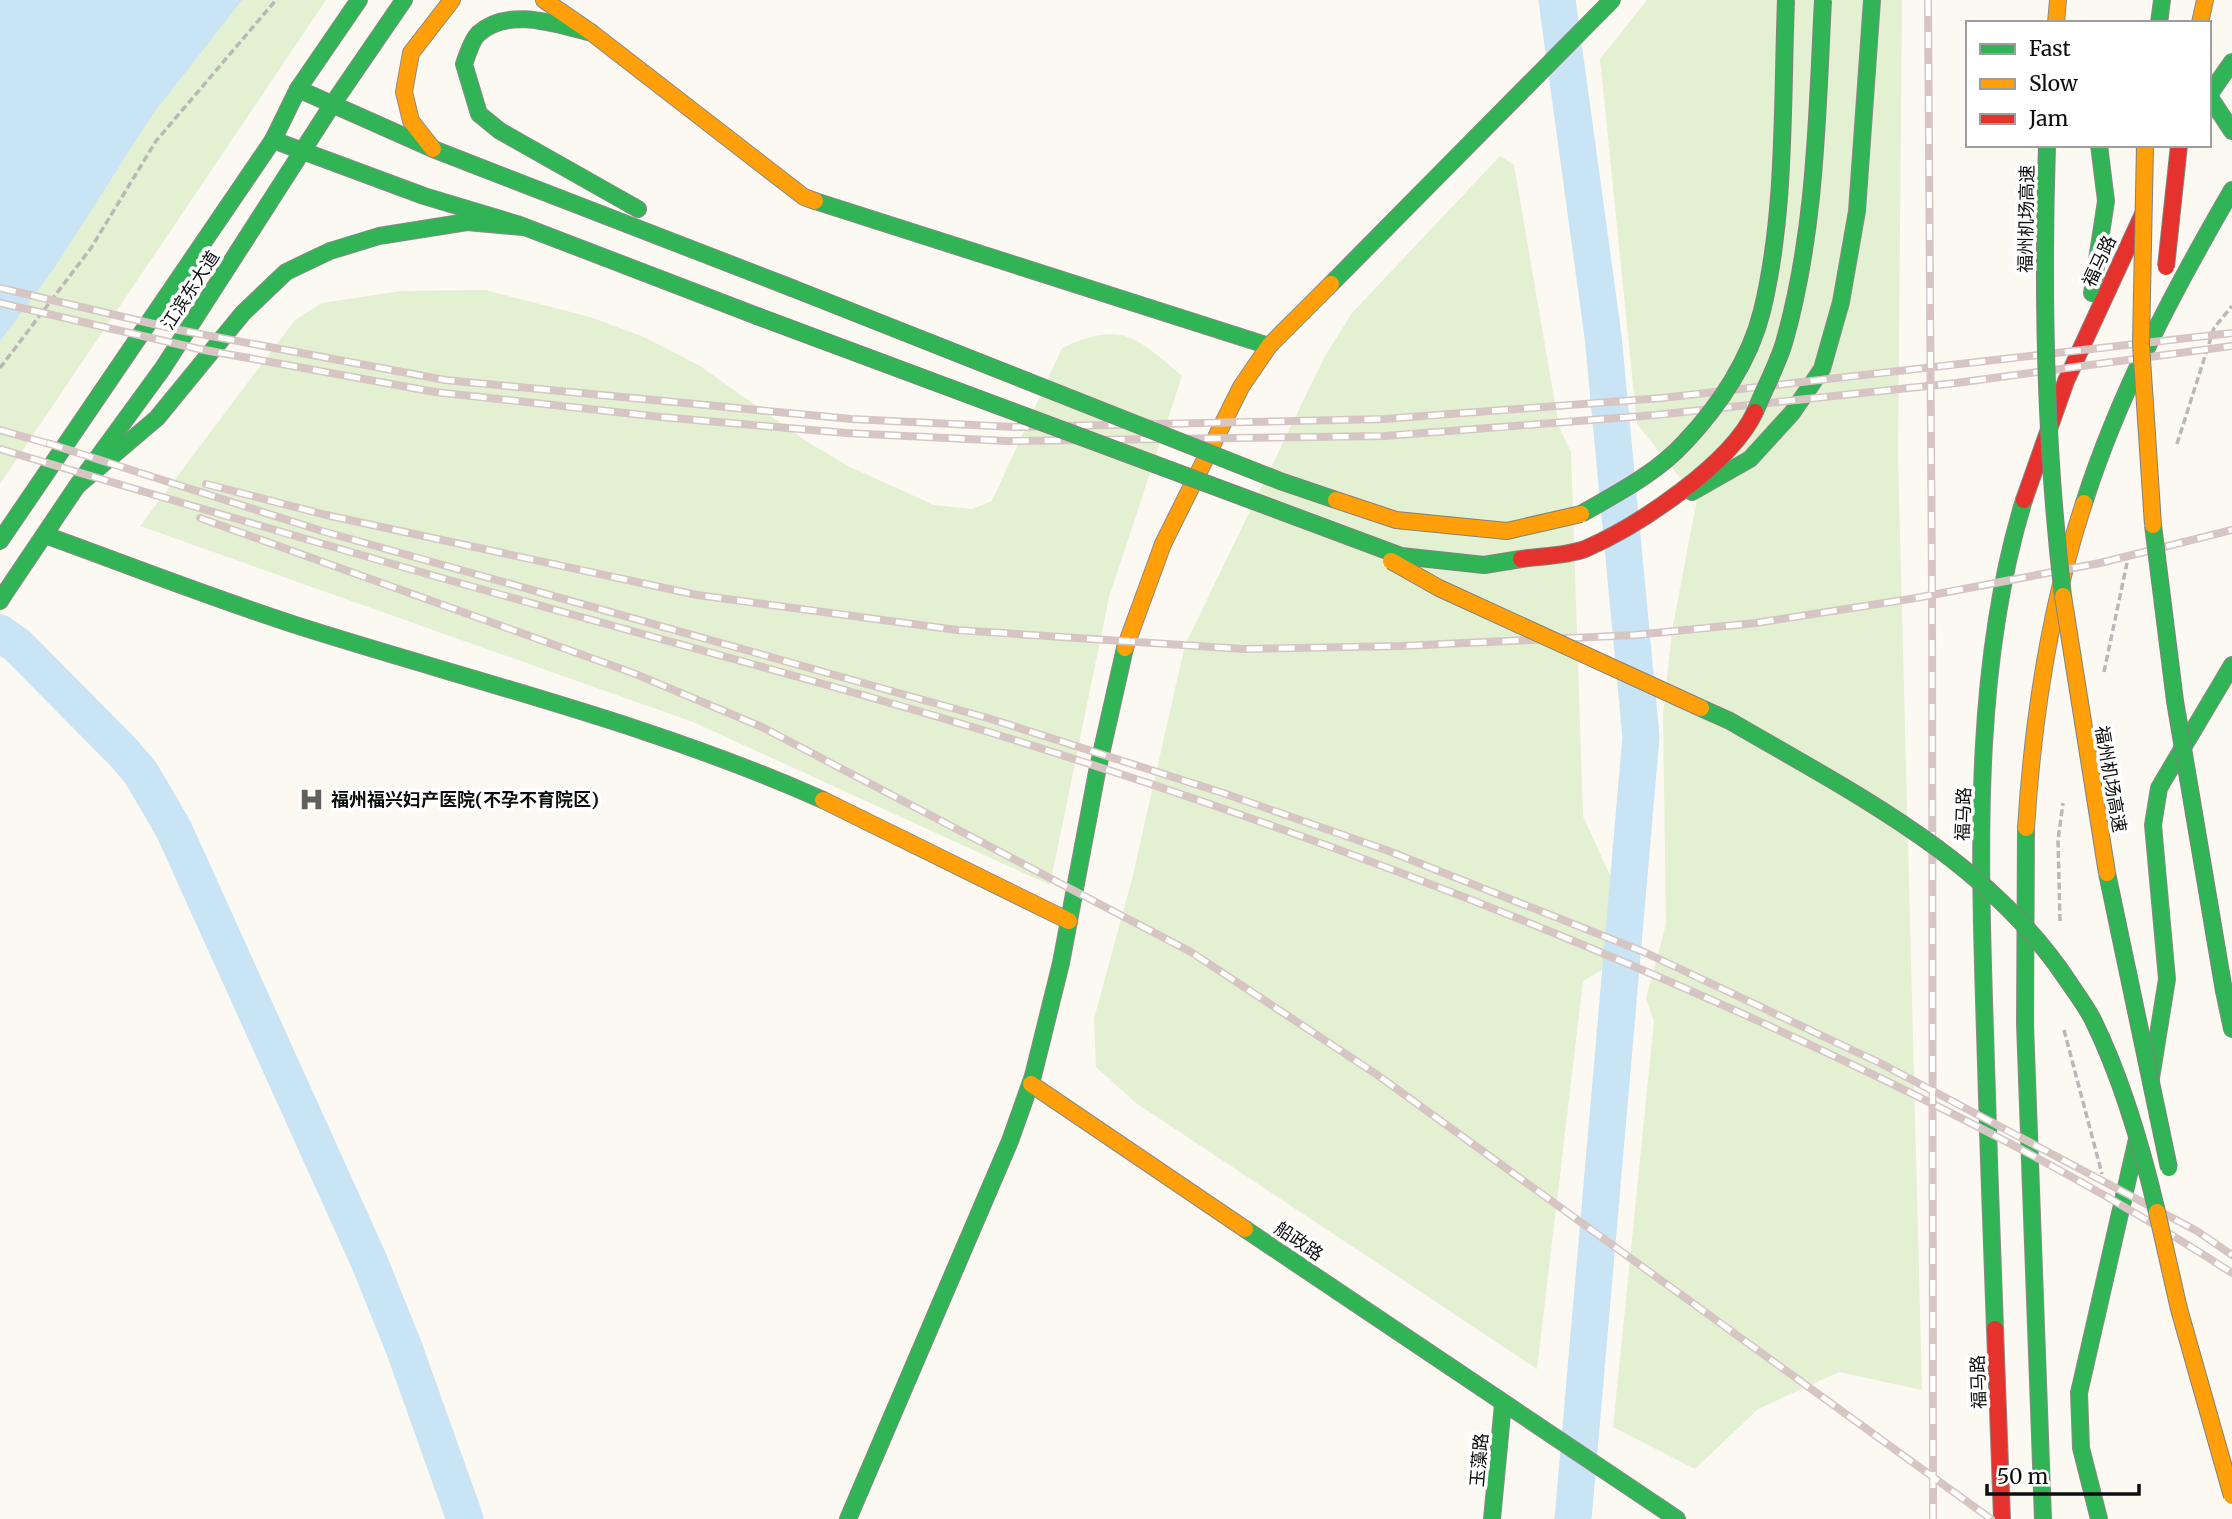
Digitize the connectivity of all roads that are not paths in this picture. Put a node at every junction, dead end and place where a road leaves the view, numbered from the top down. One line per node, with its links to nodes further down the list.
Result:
1 (359, 0): 21 (main road)
2 (404, 0): 24 (main road, 江滨东大道)
3 (452, 0): 32 (main road)
4 (544, 0): 19 (main road)
5 (1786, 0): 36 (main road, bridge)
6 (1823, 0): 42 (main road, bridge)
7 (1872, 0): 42 (main road, bridge)
8 (2058, 0): 14 (main road)
9 (2068, 0): 15 (main road)
10 (2142, 0): 16 (main road)
11 (2162, 0): 17 (main road)
12 (2205, 0): 18 (main road)
13 (1608, 5): 38 (main road)
14 (2056, 21)
15 (2073, 21)
16 (2157, 21)
17 (2158, 21)
18 (2200, 21)
19 (592, 33): 36 (main road); 38 (main road)
20 (2232, 62): 22 (main road)
21 (298, 89): 24 (main road); 26 (main road)
22 (2211, 93)
23 (2211, 99): 25 (main road)
24 (332, 104): 32 (main road); 33 (main road, 江滨东大道)
25 (2232, 131)
26 (273, 140): 33 (main road); 46 (main road)
27 (2047, 147): 40 (main road, 福州机场高速, bridge)
28 (2100, 147): 37 (main road)
29 (2145, 147): 45 (main road, bridge)
30 (2178, 147): 37 (main road, 福马路)
31 (2179, 147): 45 (main road, bridge)
32 (433, 149): 36 (main road)
33 (301, 152): 35 (main road); 41 (main road, 江滨东大道)
34 (2232, 190): 59 (main road)
35 (523, 227): 41 (main road); 44 (main road, bridge)
36 (733, 266)
37 (2083, 342): 58 (main road, 福马路)
38 (1269, 346): 49 (main road)
39 (2031, 371): 40 (main road, bridge)
40 (2048, 466): 52 (main road, 福州机场高速, bridge)
41 (76, 486): 43 (main road, 江滨东大道)
42 (1650, 516): 44 (main road, bridge)
43 (45, 534): 47 (main road, 江滨东大道); 49 (main road)
44 (1340, 534): 54 (main road, bridge)
45 (2154, 538): 50 (main road, bridge)
46 (0, 541)
47 (2, 598)
48 (2232, 664): 60 (main road)
49 (1069, 921): 51 (main road)
50 (2232, 1030)
51 (1031, 1084): 53 (main road, 船政路); 55 (main road)
52 (2173, 1185)
53 (1503, 1404): 56 (main road, 玉藻路); 57 (main road, 船政路)
54 (2232, 1496)
55 (848, 1519)
56 (1492, 1519)
57 (1677, 1519)
58 (2003, 1519)
59 (2043, 1519)
60 (2099, 1519)

